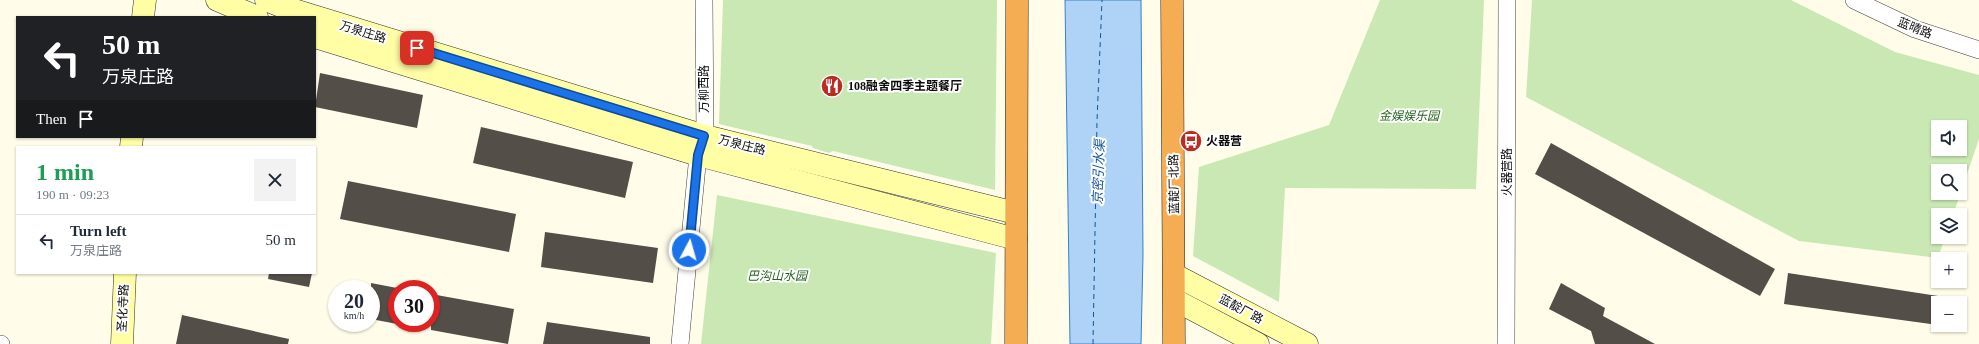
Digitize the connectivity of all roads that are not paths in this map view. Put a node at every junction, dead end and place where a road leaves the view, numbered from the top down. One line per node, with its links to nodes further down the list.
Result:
1 (145, 0): 9 (street)
2 (217, 0): 10 (street)
3 (266, 0): 11 (street, 万泉庄路)
4 (704, 0): 15 (street, 万柳西路)
5 (1017, 0): 16 (highway)
6 (1172, 0): 19 (highway, 蓝靛厂北路)
7 (1507, 0): 27 (street, 火器营路)
8 (1854, 0): 14 (street, 蓝晴路)
9 (143, 16)
10 (255, 16)
11 (311, 16)
12 (316, 18): 15 (street, 万泉庄路)
13 (316, 37): 15 (street, 万泉庄路)
14 (1979, 50)
15 (701, 146): 16 (street, 万泉庄路); 17 (street, 万泉庄路); 22 (street, 万柳西路)
16 (1016, 213): 17 (highway)
17 (1016, 238): 23 (highway)
18 (125, 274): 21 (street, 圣化寺路)
19 (1175, 275): 20 (highway, 蓝靛厂北路); 26 (street, 蓝靛厂路)
20 (1175, 300): 24 (highway, 蓝靛厂北路); 25 (street, 蓝靛厂路)
21 (122, 344)
22 (680, 344)
23 (1016, 344)
24 (1174, 344)
25 (1258, 344)
26 (1307, 344)
27 (1506, 344)

